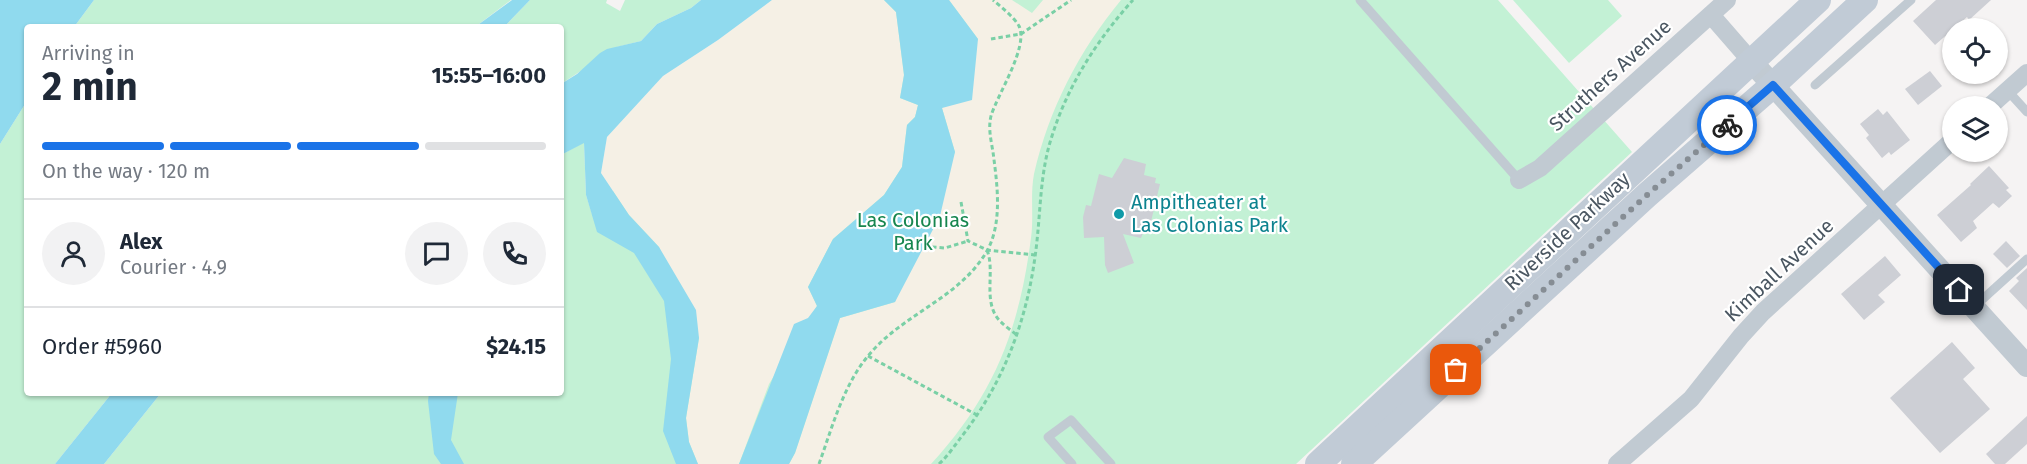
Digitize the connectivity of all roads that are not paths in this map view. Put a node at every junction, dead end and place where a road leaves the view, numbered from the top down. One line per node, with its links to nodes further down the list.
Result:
1 (1360, 0): 15 (lane)
2 (1727, 0): 6 (street, Struthers Avenue)
3 (1818, 0): 7 (main road, Riverside Parkway)
4 (1865, 0): 9 (main road, Riverside Parkway)
5 (1911, 0): 10 (lane)
6 (1711, 15): 7 (street); 15 (street, Struthers Avenue)
7 (1751, 61): 9 (street); 22 (main road, Riverside Parkway)
8 (2027, 73): 11 (street)
9 (1773, 85): 16 (street); 23 (main road, Riverside Parkway)
10 (1815, 85)
11 (2007, 90): 12 (street); 13 (lane)
12 (2001, 96)
13 (2027, 112)
14 (1942, 150): 16 (street, Kimball Avenue)
15 (1519, 180)
16 (1881, 206): 18 (street); 24 (street, Kimball Avenue)
17 (2027, 259): 18 (lane)
18 (1974, 307): 19 (street)
19 (2027, 366)
20 (1072, 464): 21 (lane)
21 (1111, 464)
22 (1318, 464)
23 (1354, 464)
24 (1617, 464)

